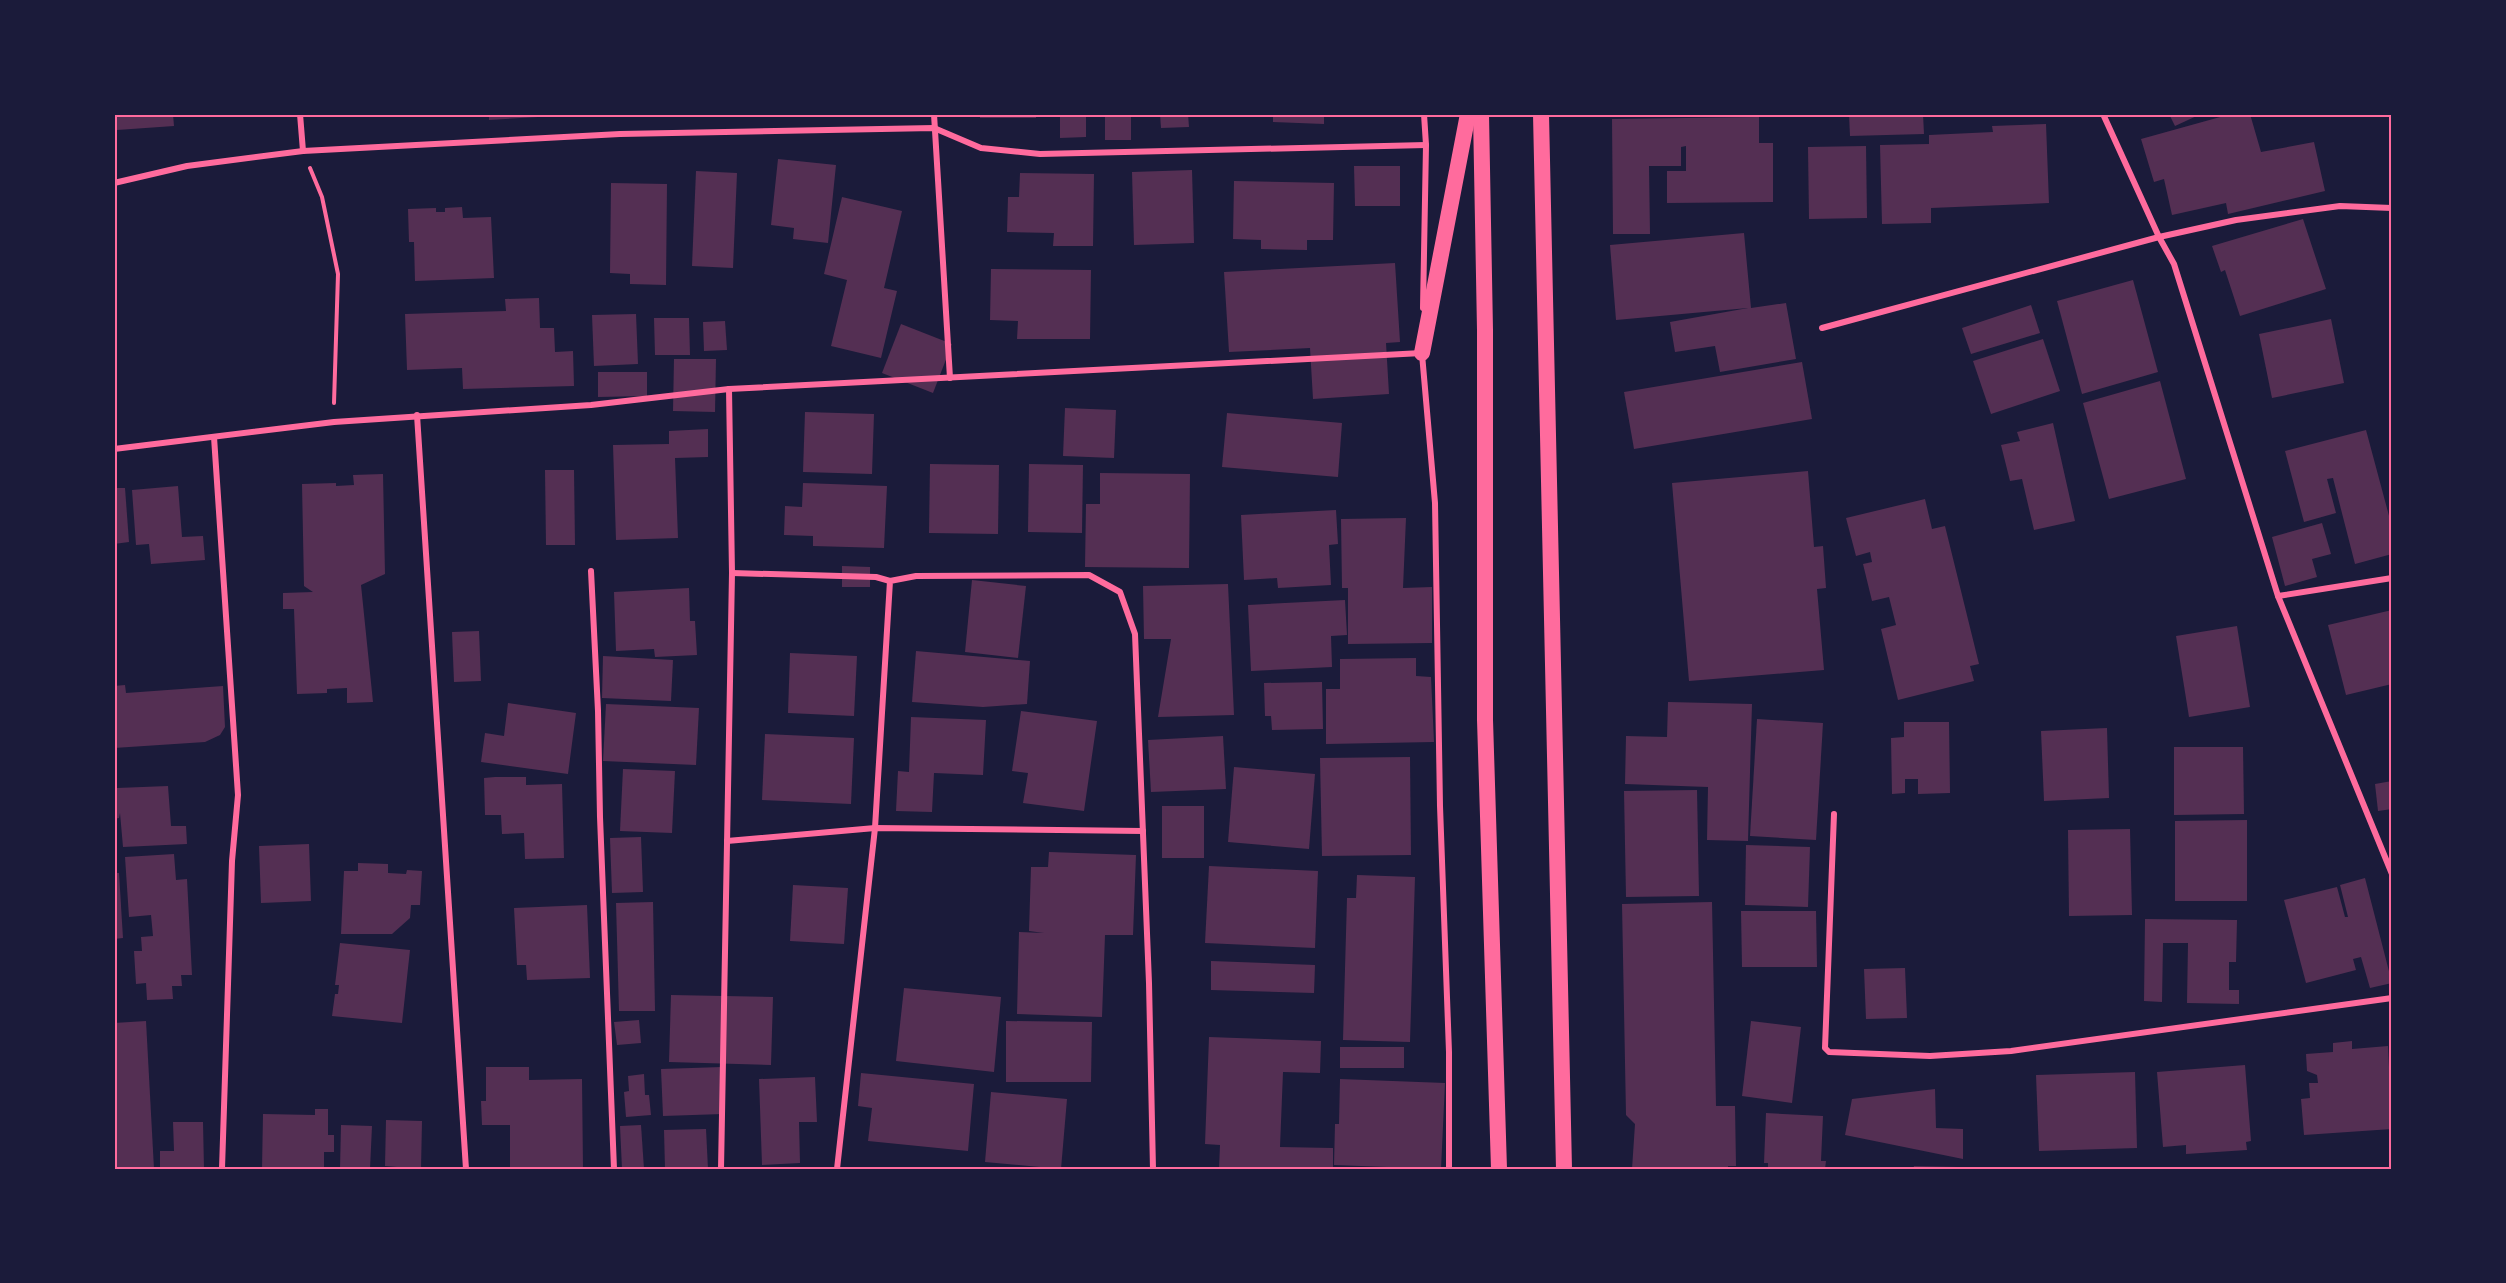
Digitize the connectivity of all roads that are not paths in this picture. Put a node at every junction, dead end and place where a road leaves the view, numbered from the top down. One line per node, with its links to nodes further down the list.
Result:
1 (300, 114): 10 (street)
2 (934, 114): 8 (street)
3 (1424, 114): 9 (street)
4 (1468, 114): 15 (highway)
5 (1481, 114): 39 (highway)
6 (1541, 114): 40 (highway)
7 (2103, 114): 13 (street)
8 (934, 128): 9 (street); 10 (street); 16 (street)
9 (1426, 145): 15 (street)
10 (303, 151): 11 (street)
11 (114, 183)
12 (2392, 208): 13 (street)
13 (2159, 237): 14 (street); 25 (street)
14 (1822, 328)
15 (1422, 353): 16 (street); 38 (street)
16 (950, 378): 17 (street)
17 (729, 389): 18 (street); 22 (street)
18 (417, 415): 19 (street); 33 (street)
19 (214, 437): 20 (street); 32 (street)
20 (114, 449)
21 (591, 571): 34 (street)
22 (732, 573): 24 (street); 29 (street)
23 (2392, 578): 25 (street)
24 (890, 581): 27 (street); 28 (street)
25 (2278, 596): 30 (street)
26 (1834, 814): 31 (street)
27 (875, 828): 28 (street); 29 (street); 36 (street)
28 (1143, 831): 37 (street)
29 (727, 841): 35 (street)
30 (2392, 874)
31 (2392, 998)
32 (222, 1169)
33 (466, 1169)
34 (614, 1169)
35 (721, 1169)
36 (837, 1169)
37 (1153, 1169)
38 (1449, 1169)
39 (1499, 1169)
40 (1564, 1169)

